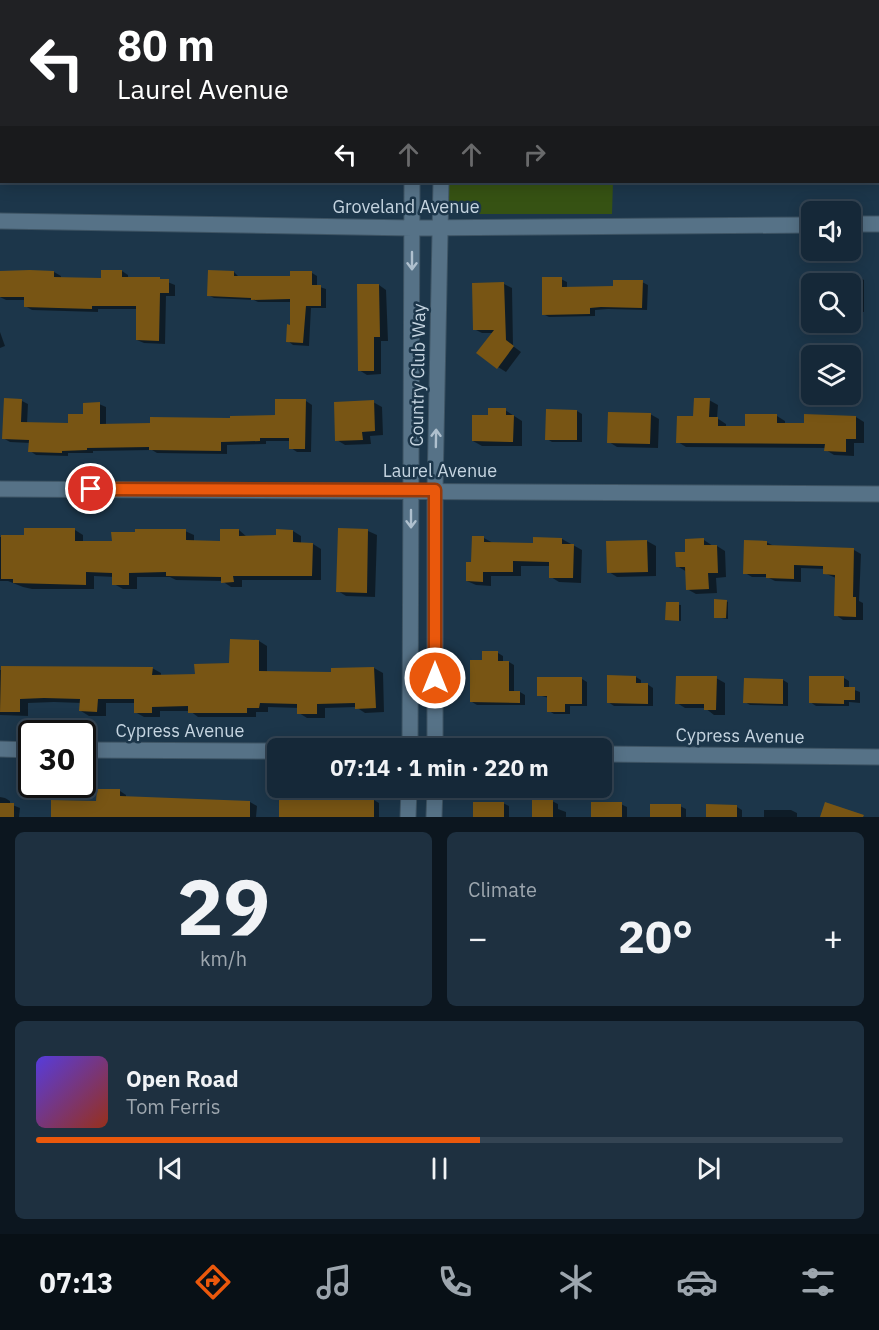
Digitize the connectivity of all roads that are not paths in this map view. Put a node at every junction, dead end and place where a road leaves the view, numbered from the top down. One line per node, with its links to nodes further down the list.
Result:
1 (412, 183): 7 (street, Country Club Way)
2 (441, 183): 8 (street, Country Club Way)
3 (0, 221): 7 (street, Groveland Avenue)
4 (861, 224): 5 (street)
5 (879, 224)
6 (801, 225): 8 (street, Groveland Avenue)
7 (412, 228): 8 (street, Groveland Avenue); 10 (street, Country Club Way, one-way to 10)
8 (440, 228): 11 (street, Country Club Way, one-way to 8)
9 (0, 489): 10 (street, Laurel Avenue)
10 (411, 490): 11 (street, Laurel Avenue); 13 (street, Country Club Way, one-way to 13)
11 (435, 490): 12 (street, Laurel Avenue); 14 (street, Country Club Way)
12 (879, 494)
13 (410, 738)
14 (435, 738)
15 (0, 749): 16 (street)
16 (18, 750)
17 (96, 750): 18 (street, Cypress Avenue)
18 (267, 751)
19 (612, 754): 20 (street, Cypress Avenue)
20 (879, 757)
21 (409, 798): 23 (street)
22 (435, 798): 24 (street)
23 (408, 817)
24 (434, 817)

